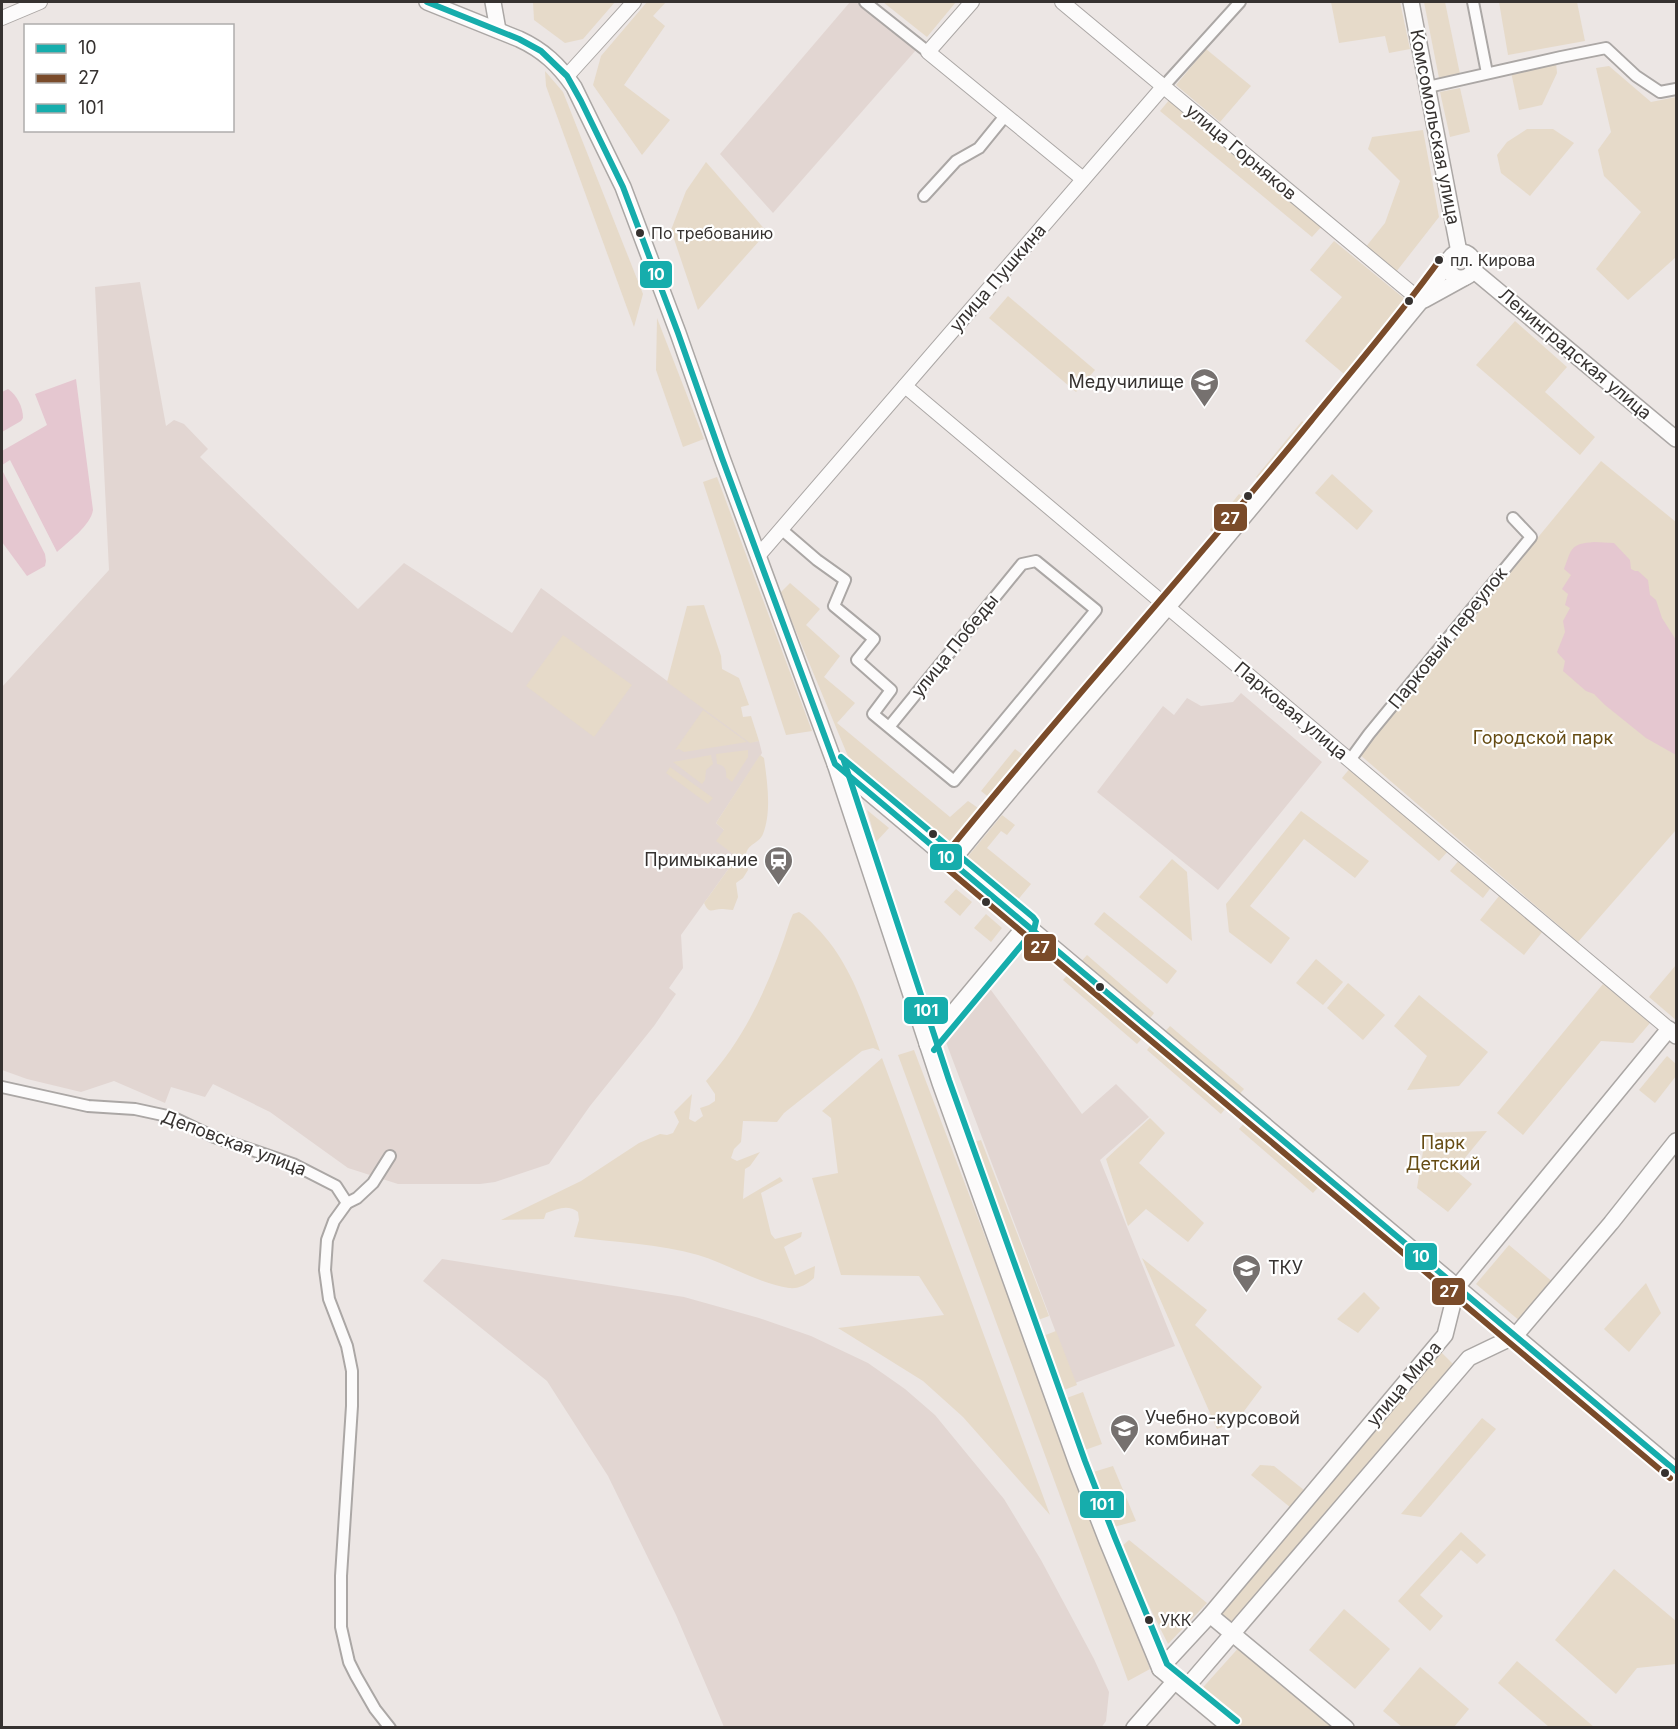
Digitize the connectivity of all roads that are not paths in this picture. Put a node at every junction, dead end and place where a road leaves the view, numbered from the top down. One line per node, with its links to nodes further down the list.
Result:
1 (40, 2): 11 (street)
2 (427, 2): 12 (main road)
3 (493, 2): 12 (main road)
4 (634, 2): 15 (street)
5 (865, 2): 13 (street)
6 (972, 2): 13 (street)
7 (1062, 2): 16 (street, улица Горняков)
8 (1240, 2): 16 (street, улица Пушкина)
9 (1411, 2): 17 (main road, Комсомольская улица)
10 (1473, 2): 14 (street)
11 (2, 16)
12 (498, 30): 15 (main road)
13 (928, 52): 19 (street)
14 (1487, 74): 17 (street); 18 (street)
15 (567, 76): 30 (main road)
16 (1163, 87): 20 (street, улица Пушкина); 25 (street, улица Горняков)
17 (1428, 87): 22 (main road, Комсомольская улица)
18 (1677, 89)
19 (1005, 116): 20 (street); 21 (street)
20 (1083, 179): 26 (street, улица Пушкина)
21 (924, 196)
22 (1459, 252): 23 (main road); 24 (main road)
23 (1448, 263): 24 (main road); 25 (main road)
24 (1469, 274): 25 (main road); 27 (main road, Ленинградская улица)
25 (1421, 301): 31 (main road)
26 (905, 386): 29 (street, улица Пушкина); 31 (street, Парковая улица)
27 (1677, 439)
28 (1513, 518): 33 (street, Парковый переулок)
29 (781, 529): 30 (street, улица Пушкина); 32 (street)
30 (758, 556): 34 (main road)
31 (1168, 607): 33 (street, Парковая улица); 35 (main road)
32 (889, 727): 32 (street, улица Победы)
33 (1350, 760): 37 (street, Парковая улица)
34 (836, 764): 35 (main road); 38 (main road)
35 (951, 861): 36 (main road)
36 (1027, 924): 38 (main road); 43 (main road)
37 (1673, 1033): 43 (main road, улица Мира)
38 (927, 1044): 48 (main road)
39 (2, 1088): 42 (street, Деповская улица)
40 (1677, 1141): 44 (main road, улица Мира)
41 (390, 1156): 42 (street)
42 (347, 1203): 50 (street)
43 (1457, 1287): 44 (main road); 46 (main road, улица Мира)
44 (1515, 1336): 45 (main road); 47 (main road, улица Мира)
45 (1677, 1471)
46 (1210, 1615): 47 (main road); 48 (main road, улица Мира)
47 (1234, 1634): 49 (main road, улица Мира); 53 (main road)
48 (1160, 1669): 49 (main road)
49 (1180, 1685): 51 (main road, улица Мира); 52 (main road)
50 (390, 1728)
51 (1134, 1728)
52 (1231, 1728)
53 (1346, 1728)

